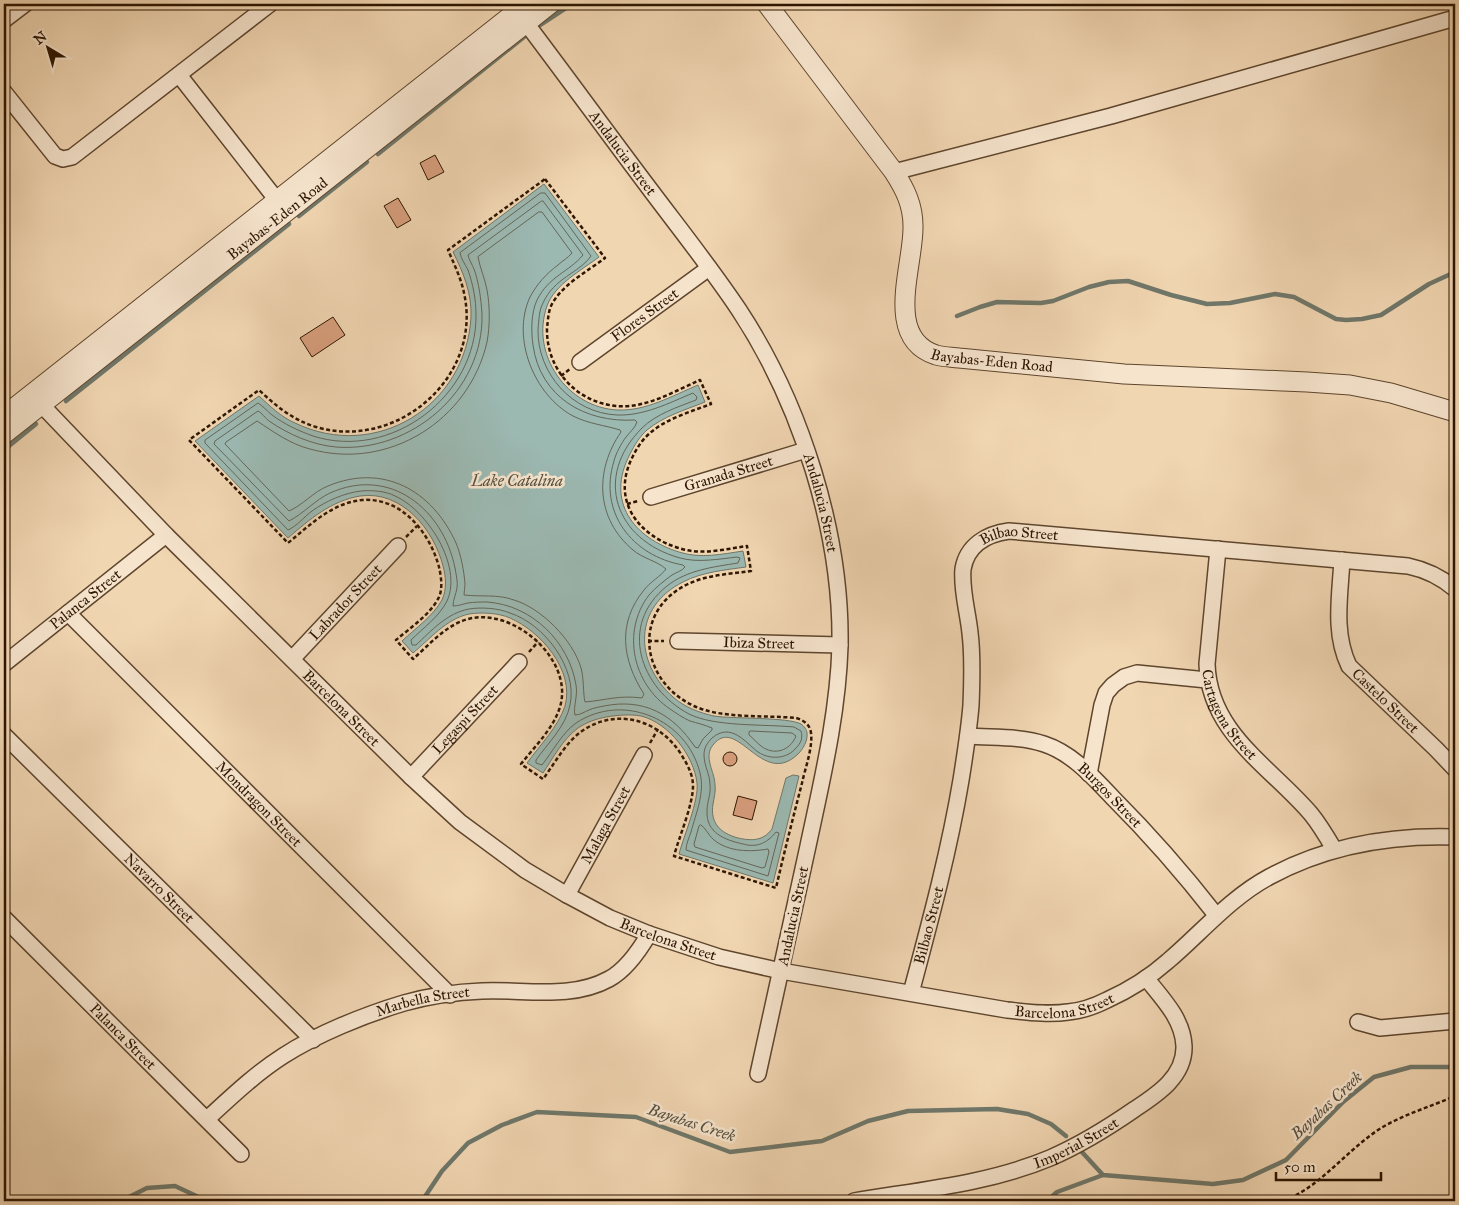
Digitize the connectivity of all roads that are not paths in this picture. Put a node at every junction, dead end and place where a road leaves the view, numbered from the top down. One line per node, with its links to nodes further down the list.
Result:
1 (25, 4): 7 (street)
2 (270, 4): 8 (street)
3 (550, 4): 5 (street, Bayabas-Eden Road)
4 (767, 4): 10 (street, Bayabas-Eden Road)
5 (520, 10): 11 (street, Bayabas-Eden Road); 12 (street, Andalucia Street)
6 (1455, 18): 10 (street)
7 (4, 20)
8 (179, 75): 9 (street); 11 (street)
9 (4, 92)
10 (894, 172): 15 (street, Bayabas-Eden Road)
11 (282, 207): 14 (street, Bayabas-Eden Road)
12 (709, 268): 13 (street, Flores Street); 17 (street, Andalucia Street)
13 (580, 362)
14 (37, 400): 16 (street, Bayabas-Eden Road); 19 (street, Barcelona Street)
15 (1455, 412)
16 (7, 419)
17 (806, 450): 18 (street, Granada Street); 26 (street, Andalucia Street)
18 (650, 497)
19 (166, 535): 24 (street, Palanca Street); 27 (street, Barcelona Street)
20 (398, 546): 27 (street, Labrador Street)
21 (1218, 549): 22 (street, Bilbao Street); 30 (street, Cartagena Street); 32 (street, Bilbao Street)
22 (1342, 560): 23 (street, Bilbao Street); 34 (street, Castelo Street)
23 (1455, 589)
24 (68, 613): 29 (street, Palanca Street); 46 (street, Mondragon Street)
25 (678, 642): 26 (street, Ibiza Street)
26 (840, 645): 43 (street, Andalucia Street)
27 (292, 659): 36 (street, Barcelona Street)
28 (518, 662): 36 (street, Legaspi Street)
29 (4, 664)
30 (1208, 680): 35 (street); 38 (street, Cartagena Street)
31 (4, 735): 49 (street, Navarro Street)
32 (968, 736): 35 (street, Burgos Street); 45 (street, Bilbao Street)
33 (644, 755): 39 (street, Malaga Street)
34 (1455, 770)
35 (1089, 774): 40 (street, Burgos Street)
36 (411, 777): 39 (street, Barcelona Street)
37 (1455, 837): 38 (street, Barcelona Street)
38 (1334, 849): 40 (street, Barcelona Street)
39 (567, 895): 42 (street, Barcelona Street)
40 (1216, 915): 44 (street, Barcelona Street)
41 (4, 918): 51 (street, Palanca Street)
42 (648, 934): 43 (street, Barcelona Street); 46 (street, Marbella Street)
43 (781, 971): 45 (street, Barcelona Street); 50 (street, Andalucia Street)
44 (1146, 978): 45 (street, Barcelona Street); 53 (street, Imperial Street)
45 (911, 993)
46 (450, 995): 49 (street, Marbella Street)
47 (1358, 1022): 48 (street)
48 (1455, 1022)
49 (313, 1040): 51 (street, Marbella Street)
50 (758, 1074)
51 (207, 1120): 52 (street, Palanca Street)
52 (241, 1154)
53 (854, 1201)

